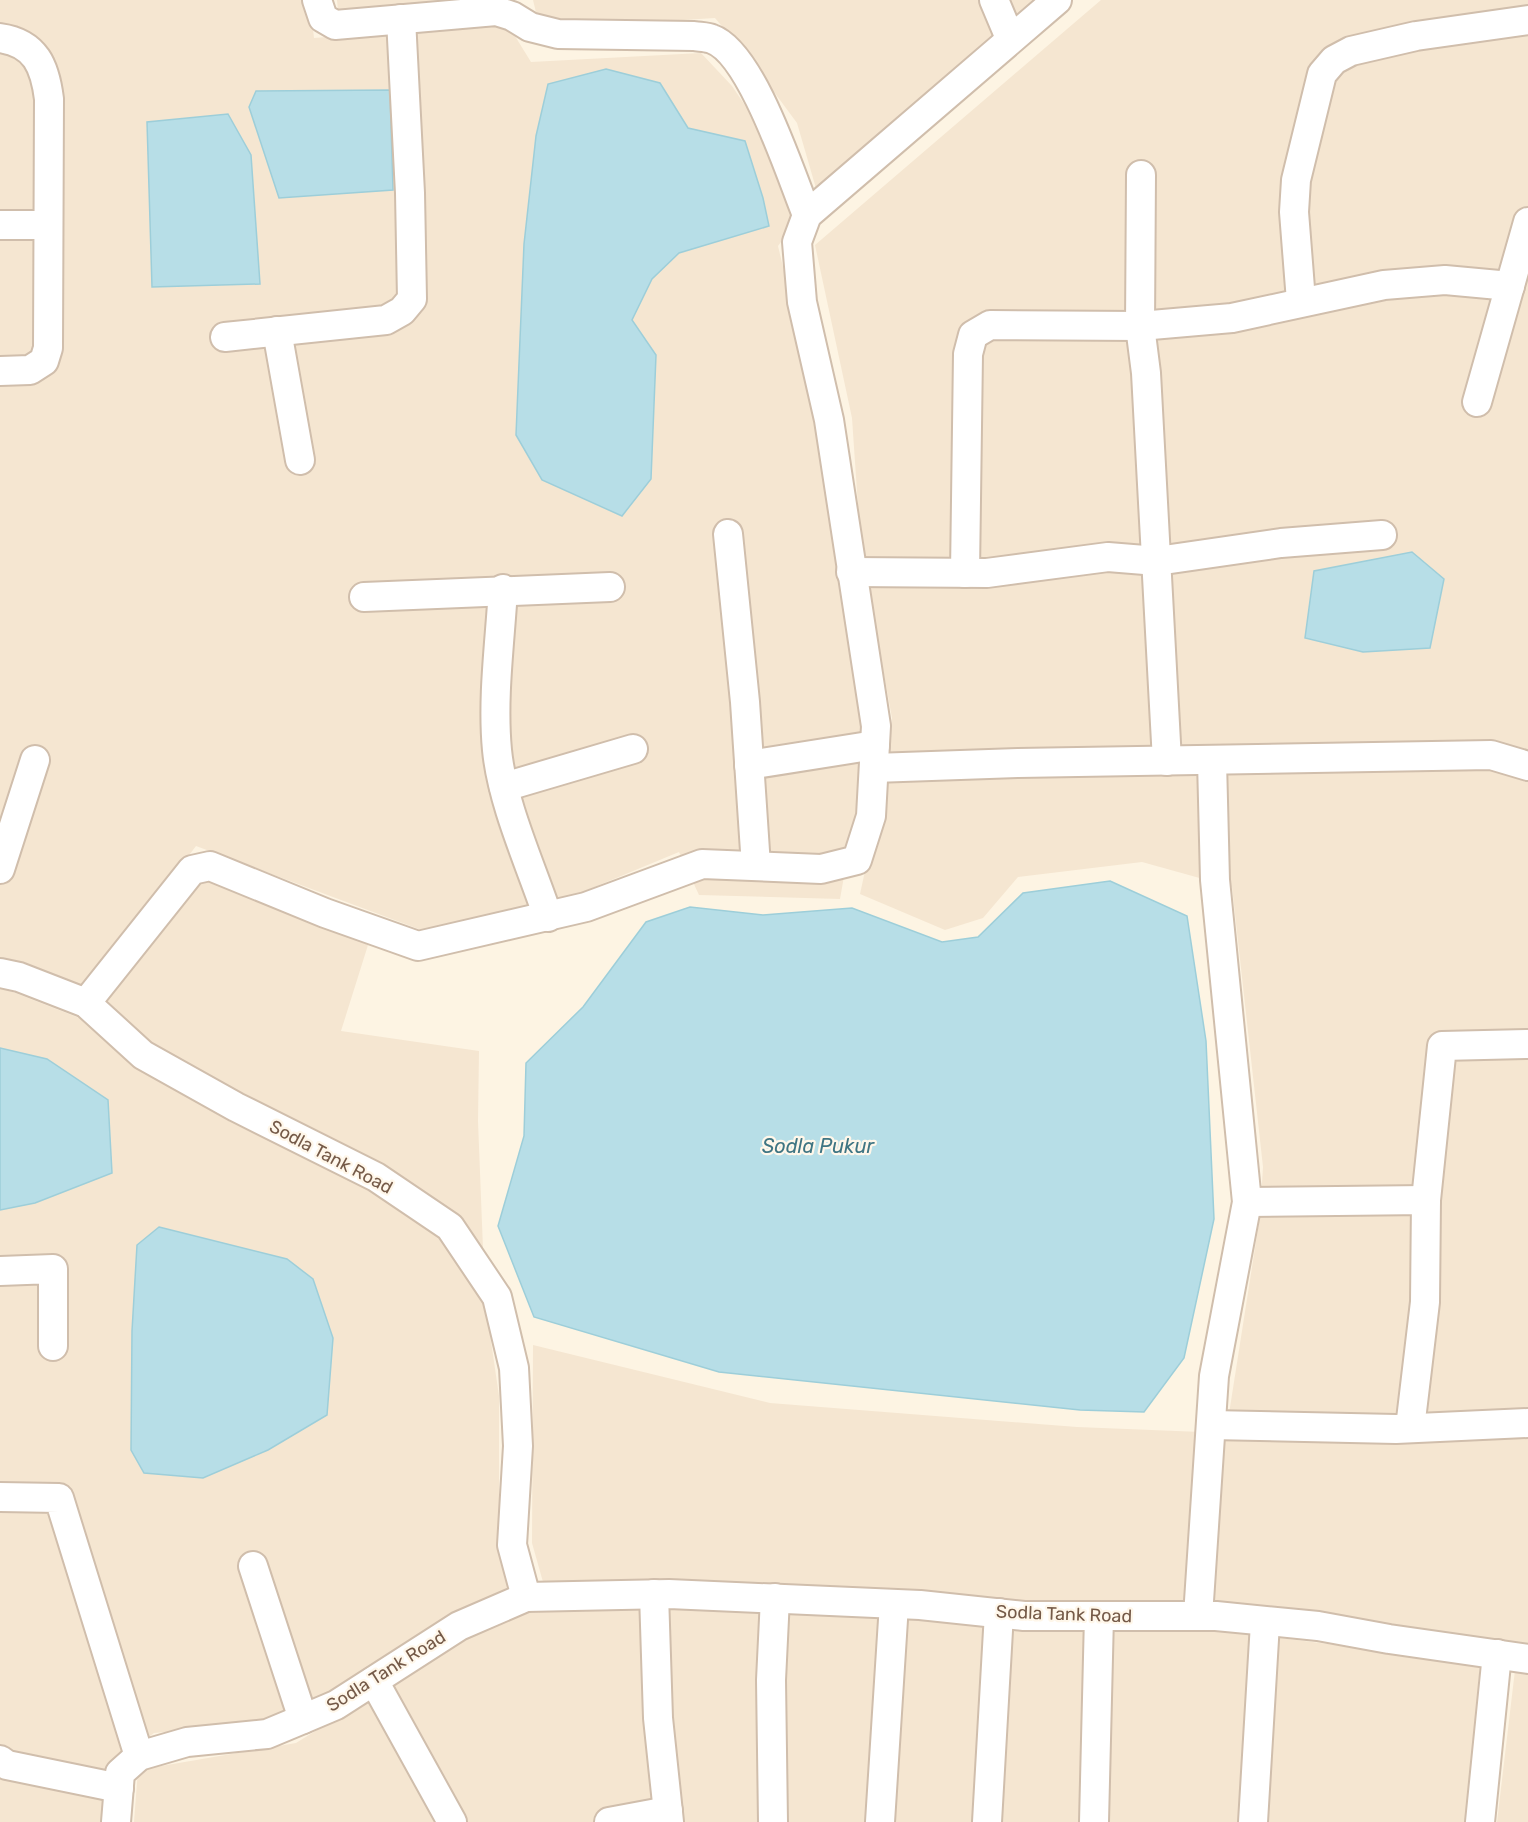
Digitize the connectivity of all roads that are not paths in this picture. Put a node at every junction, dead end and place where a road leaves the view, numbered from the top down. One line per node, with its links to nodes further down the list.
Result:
1 (317, 0): 5 (street)
2 (994, 0): 8 (street)
3 (1057, 0): 8 (street)
4 (455, 7): 5 (street); 10 (street)
5 (401, 19): 17 (street)
6 (1528, 20): 15 (street)
7 (0, 38): 13 (street)
8 (1010, 38): 10 (street)
9 (1141, 175): 16 (street)
10 (807, 215): 25 (street)
11 (1528, 222): 14 (street)
12 (0, 225): 13 (street)
13 (47, 225): 19 (street)
14 (1510, 286): 15 (street); 20 (street)
15 (1301, 301): 16 (street)
16 (1140, 326): 24 (street); 26 (street)
17 (277, 331): 18 (street); 21 (street)
18 (225, 337)
19 (0, 371)
20 (1477, 402)
21 (300, 460)
22 (728, 534): 35 (street)
23 (1382, 535): 24 (street)
24 (1157, 561): 26 (street); 33 (street)
25 (851, 572): 26 (street); 31 (street)
26 (965, 573)
27 (610, 586): 28 (street)
28 (503, 589): 29 (street); 37 (street)
29 (364, 597)
30 (633, 749): 37 (street)
31 (875, 756): 33 (street); 35 (street); 38 (street)
32 (35, 760): 39 (street)
33 (1167, 761): 34 (street)
34 (1212, 761): 36 (street); 45 (street)
35 (749, 765): 38 (street)
36 (1528, 766)
37 (504, 786): 40 (street)
38 (756, 866): 40 (street)
39 (0, 869)
40 (548, 917): 42 (street)
41 (0, 973): 42 (street, Sodla Tank Road)
42 (86, 1004): 54 (street, Sodla Tank Road)
43 (1528, 1044): 44 (street)
44 (1426, 1200): 45 (street); 50 (street)
45 (1247, 1202): 49 (street)
46 (0, 1271): 47 (street)
47 (53, 1346)
48 (1528, 1423): 50 (street)
49 (1211, 1425): 50 (street); 59 (street)
50 (1410, 1428)
51 (0, 1497): 65 (street)
52 (253, 1566): 64 (street)
53 (654, 1594): 54 (street, Sodla Tank Road); 55 (street, Sodla Tank Road); 68 (street)
54 (526, 1596): 63 (street, Sodla Tank Road)
55 (775, 1598): 56 (street, Sodla Tank Road); 72 (street)
56 (894, 1604): 57 (street, Sodla Tank Road); 73 (street)
57 (999, 1613): 58 (street, Sodla Tank Road); 74 (street)
58 (1099, 1616): 59 (street, Sodla Tank Road); 75 (street)
59 (1198, 1616): 60 (street, Sodla Tank Road)
60 (1265, 1623): 61 (street, Sodla Tank Road); 76 (street)
61 (1497, 1654): 62 (street, Sodla Tank Road); 77 (street)
62 (1528, 1659)
63 (374, 1681): 64 (street, Sodla Tank Road); 70 (street)
64 (303, 1719): 65 (street, Sodla Tank Road)
65 (138, 1756): 67 (street)
66 (0, 1760): 67 (street)
67 (119, 1788): 69 (street)
68 (669, 1817): 71 (street)
69 (116, 1822)
70 (452, 1822)
71 (609, 1822)
72 (773, 1822)
73 (880, 1822)
74 (987, 1822)
75 (1094, 1822)
76 (1253, 1822)
77 (1480, 1822)

